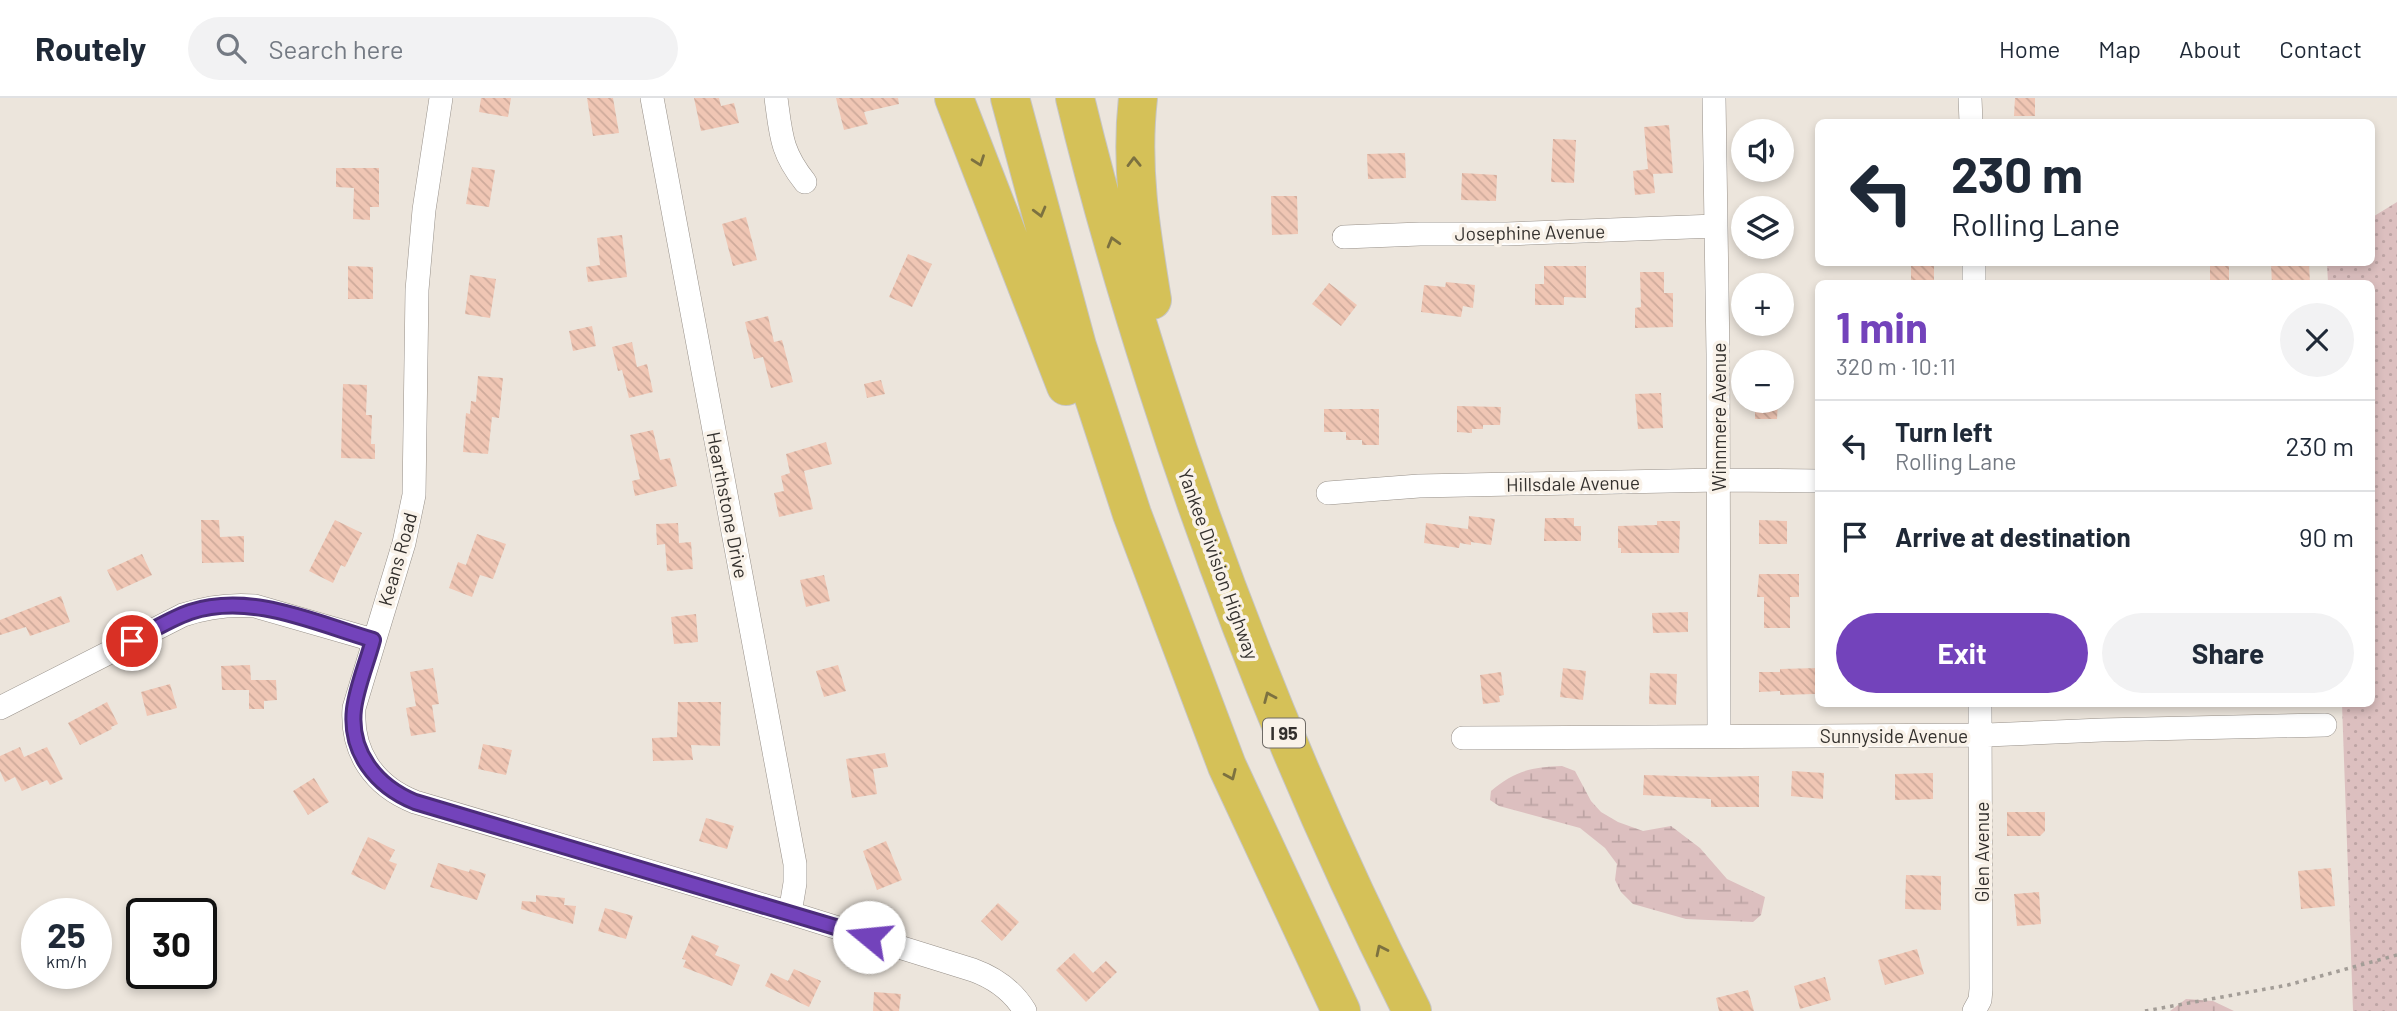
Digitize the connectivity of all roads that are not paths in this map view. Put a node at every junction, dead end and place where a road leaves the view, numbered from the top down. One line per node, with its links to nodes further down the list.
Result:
1 (441, 98): 19 (street, Keans Road)
2 (652, 98): 26 (street, Hearthstone Drive)
3 (776, 98): 11 (street)
4 (954, 98): 18 (highway, one-way to 18)
5 (1010, 98): 18 (highway, one-way to 18)
6 (1075, 98): 14 (highway, Yankee Division Highway / I 95, one-way to 6)
7 (1138, 98): 14 (highway, one-way to 7)
8 (1714, 98): 12 (street, Winnmere Avenue)
9 (1970, 98): 10 (street)
10 (1971, 119)
11 (805, 182)
12 (1716, 226): 13 (street, Josephine Avenue); 15 (street, Winnmere Avenue)
13 (1344, 237)
14 (1176, 447): 30 (highway, Yankee Division Highway / I 95, one-way to 14)
15 (1718, 480): 16 (street, Hillsdale Avenue); 17 (street, Hillsdale Avenue); 23 (street, Winnmere Avenue)
16 (1815, 481)
17 (1328, 494)
18 (1171, 620): 29 (highway, one-way to 29)
19 (373, 640): 21 (street); 26 (street, Keans Road)
20 (1980, 707): 24 (street, Glen Avenue)
21 (0, 708)
22 (2325, 726): 24 (street, Sunnyside Avenue)
23 (1719, 735): 24 (street, Sunnyside Avenue); 25 (street, Sunnyside Avenue)
24 (1980, 736): 27 (street, Glen Avenue)
25 (1463, 738)
26 (790, 913): 28 (street, Keans Road)
27 (1977, 1005)
28 (1026, 1011)
29 (1341, 1011)
30 (1412, 1011)

